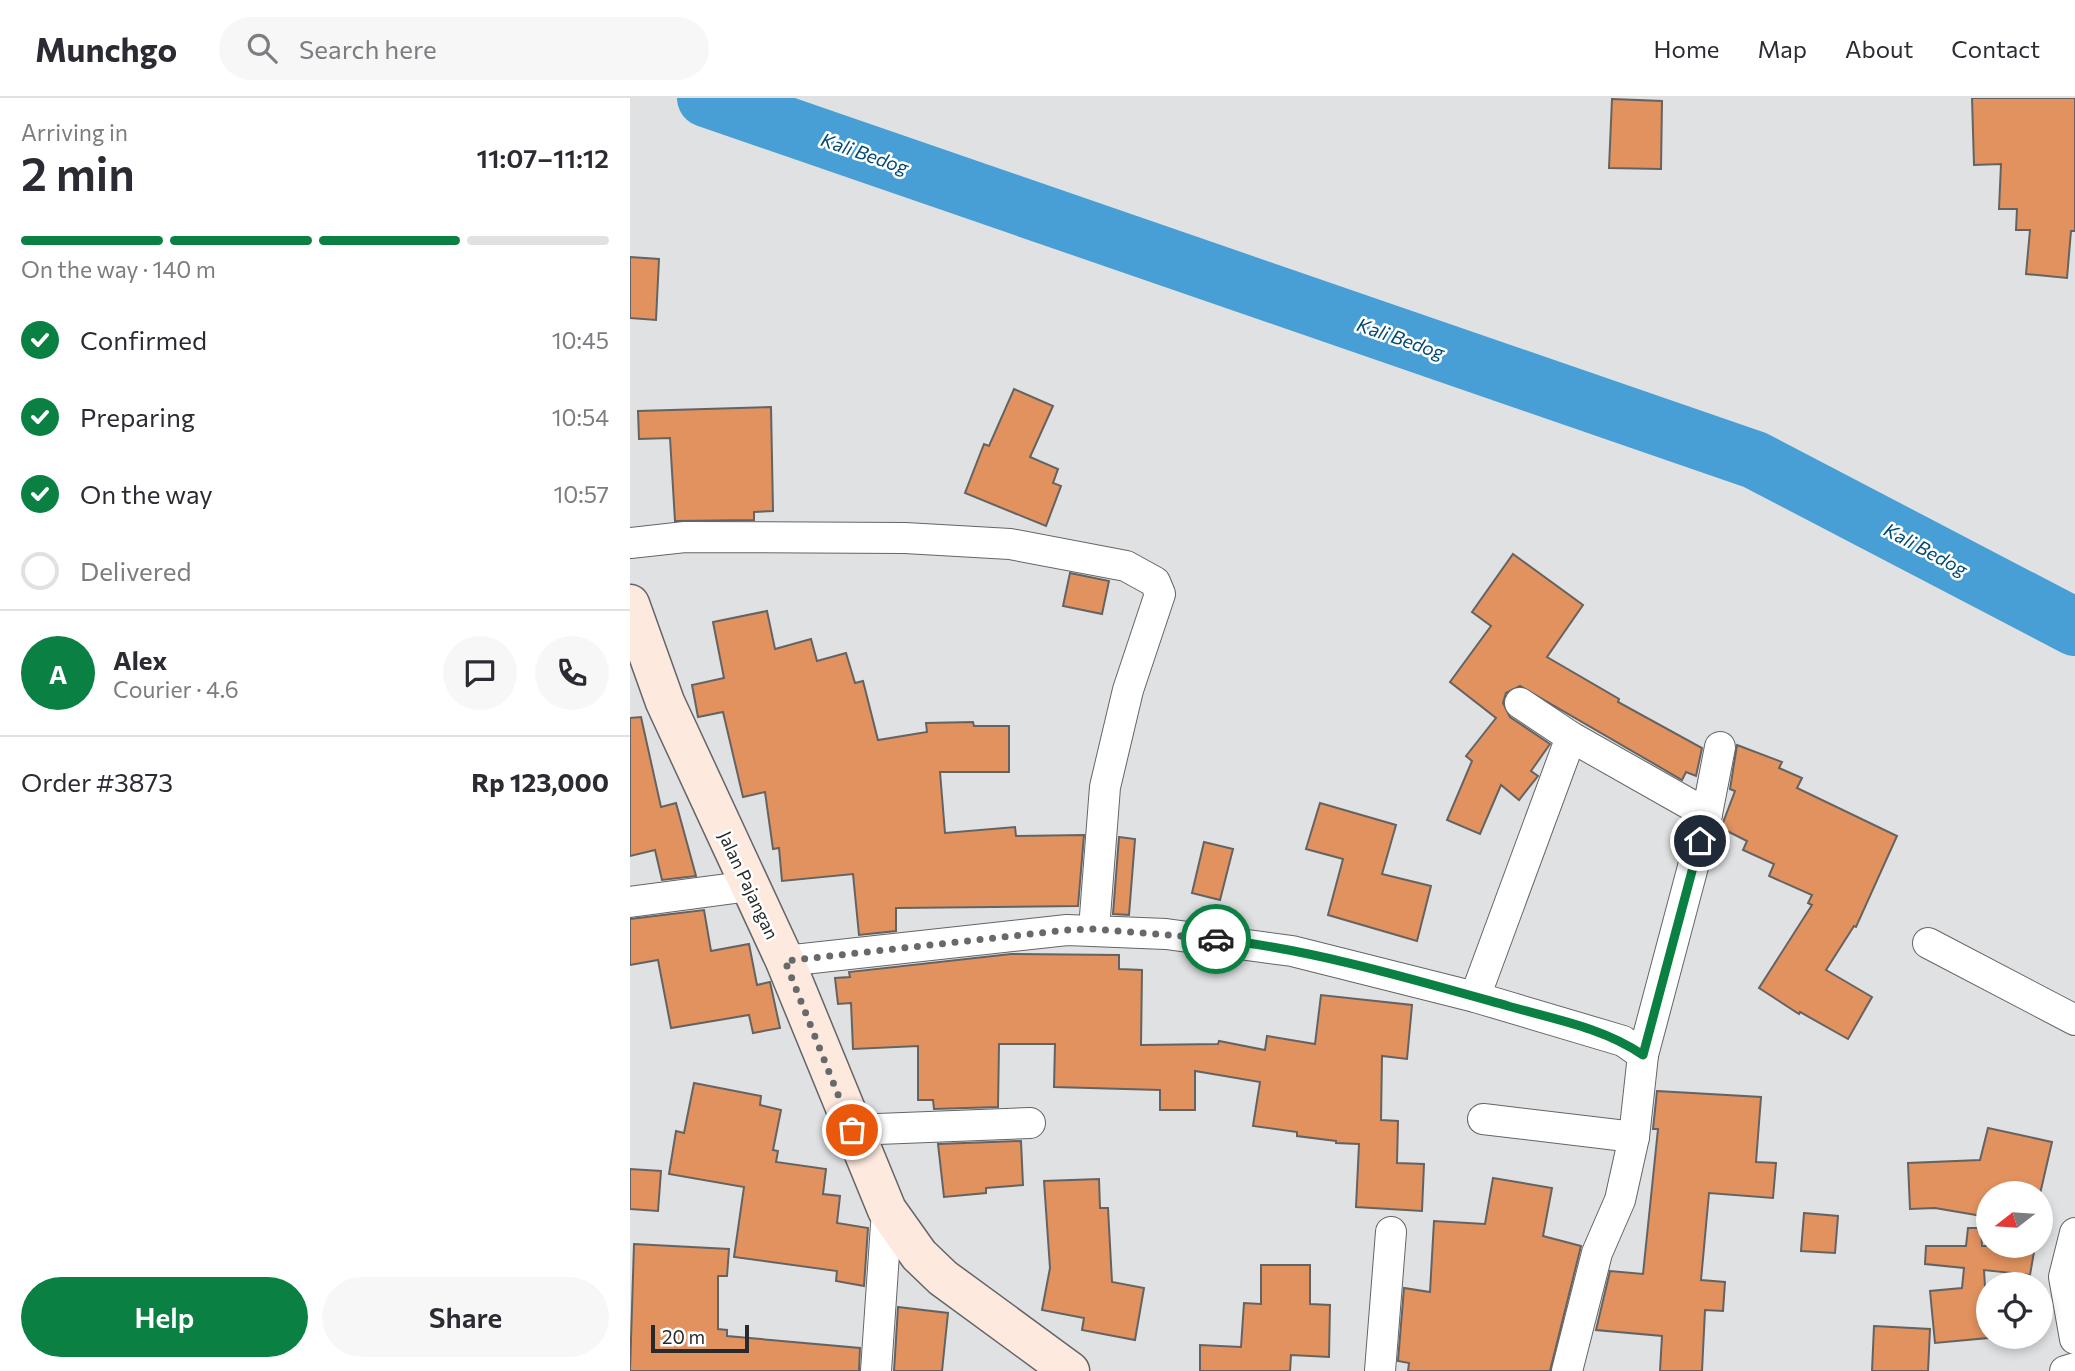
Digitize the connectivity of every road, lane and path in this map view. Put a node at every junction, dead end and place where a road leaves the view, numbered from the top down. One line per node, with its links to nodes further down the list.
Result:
1 (630, 543): 9 (street)
2 (630, 604): 7 (main road, Jalan Pajangan)
3 (1520, 703): 4 (street)
4 (1571, 737): 6 (street); 12 (street)
5 (1720, 747): 6 (street)
6 (1707, 814): 14 (street)
7 (750, 887): 8 (street); 11 (main road, Jalan Pajangan)
8 (630, 902)
9 (1094, 929): 11 (street); 12 (street)
10 (1928, 943): 13 (street)
11 (785, 961): 17 (main road, Jalan Pajangan)
12 (1475, 997): 14 (street)
13 (2075, 1020)
14 (1643, 1055): 18 (street)
15 (1483, 1119): 18 (street)
16 (1030, 1122): 17 (street)
17 (852, 1130): 19 (main road, Jalan Pajangan)
18 (1633, 1137): 27 (street)
19 (887, 1210): 24 (street); 25 (main road, Jalan Pajangan)
20 (1391, 1232): 26 (street)
21 (2075, 1233): 22 (street)
22 (2075, 1339)
23 (2075, 1368): 28 (street)
24 (876, 1371)
25 (1070, 1371)
26 (1380, 1371)
27 (1567, 1371)
28 (2065, 1371)

